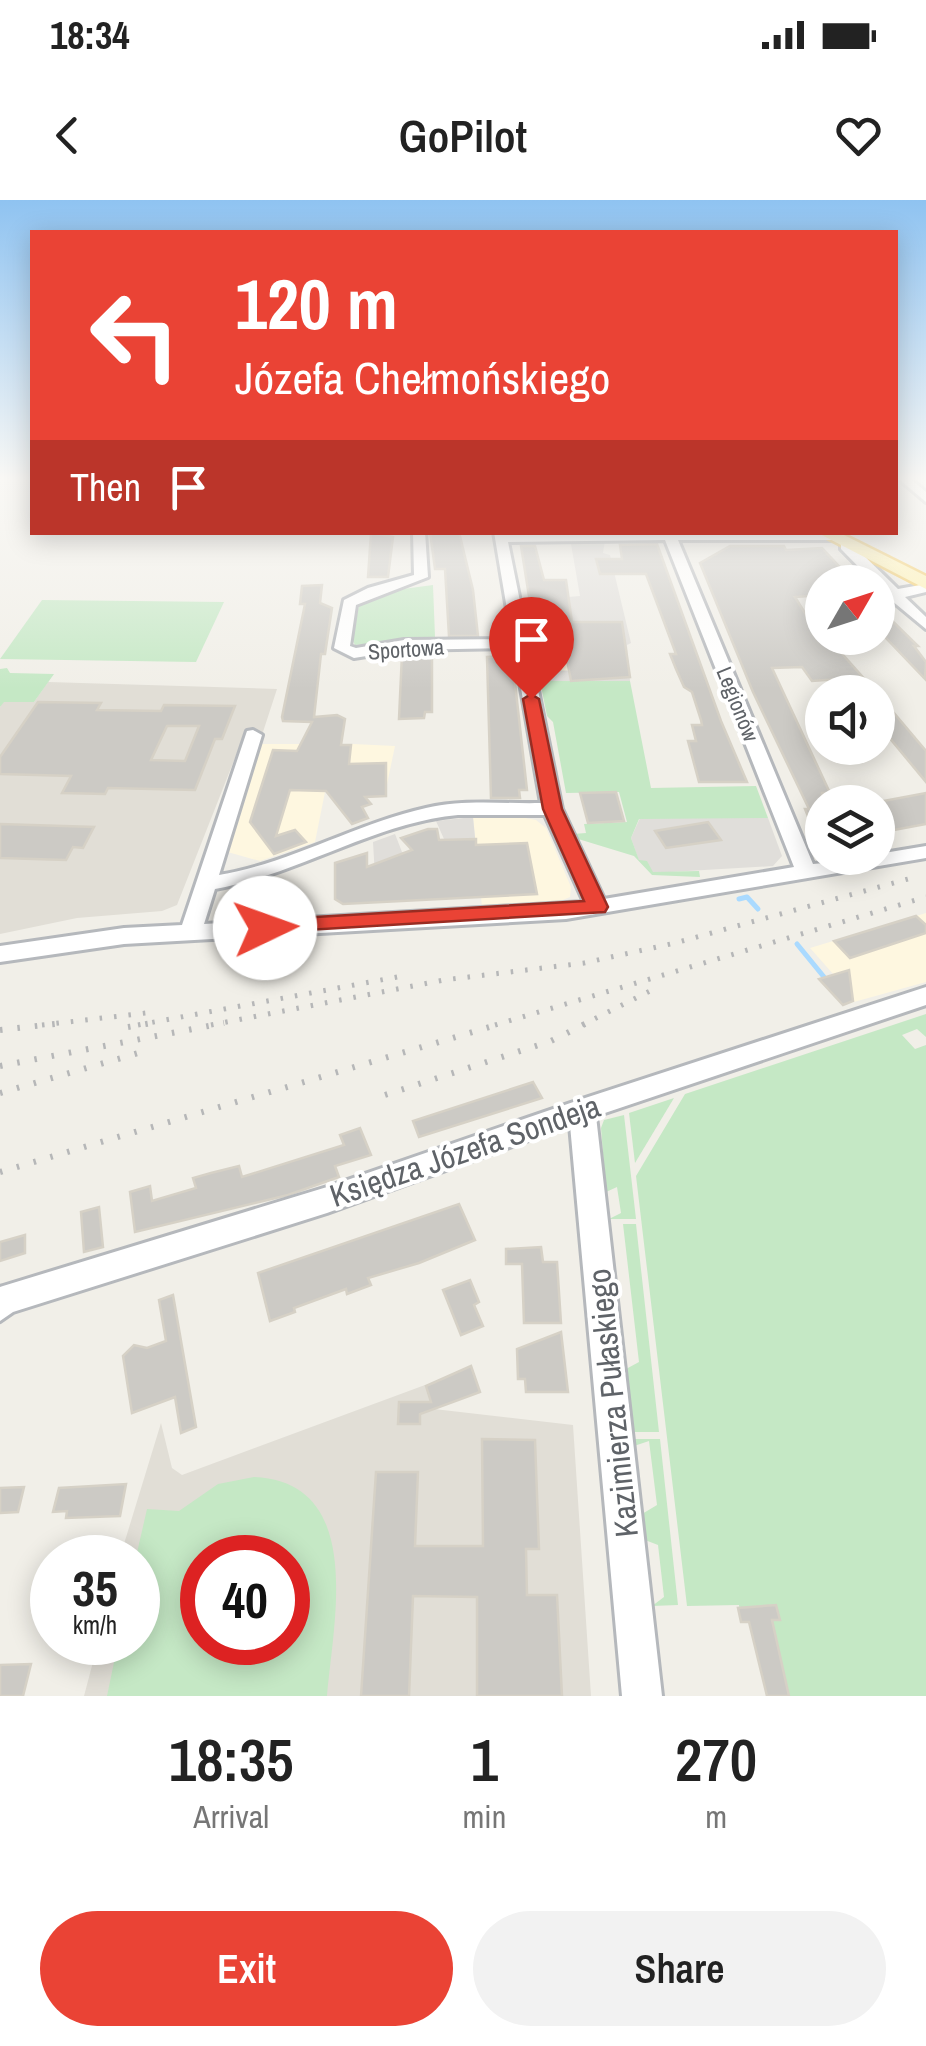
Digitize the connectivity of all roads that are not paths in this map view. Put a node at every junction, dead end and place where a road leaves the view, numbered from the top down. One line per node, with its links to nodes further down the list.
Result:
1 (420, 550): 9 (street, Sportowa)
2 (504, 550): 9 (street)
3 (675, 550): 14 (street, Legionów)
4 (850, 550): 7 (street)
5 (863, 550): 6 (main road)
6 (926, 583): 7 (street)
7 (896, 596): 8 (street)
8 (926, 626)
9 (520, 643): 11 (street)
10 (252, 735): 16 (street)
11 (552, 809): 16 (street); 17 (street)
12 (926, 852): 13 (street)
13 (895, 857)
14 (805, 870)
15 (805, 872): 17 (street)
16 (204, 884): 18 (street)
17 (597, 907): 18 (street)
18 (190, 932): 19 (street)
19 (0, 954)
20 (926, 996): 21 (street, Księdza Józefa Sondeja)
21 (582, 1110): 22 (street, Księdza Józefa Sondeja); 23 (street, Kazimierza Pułaskiego)
22 (1, 1304)
23 (642, 1696)

